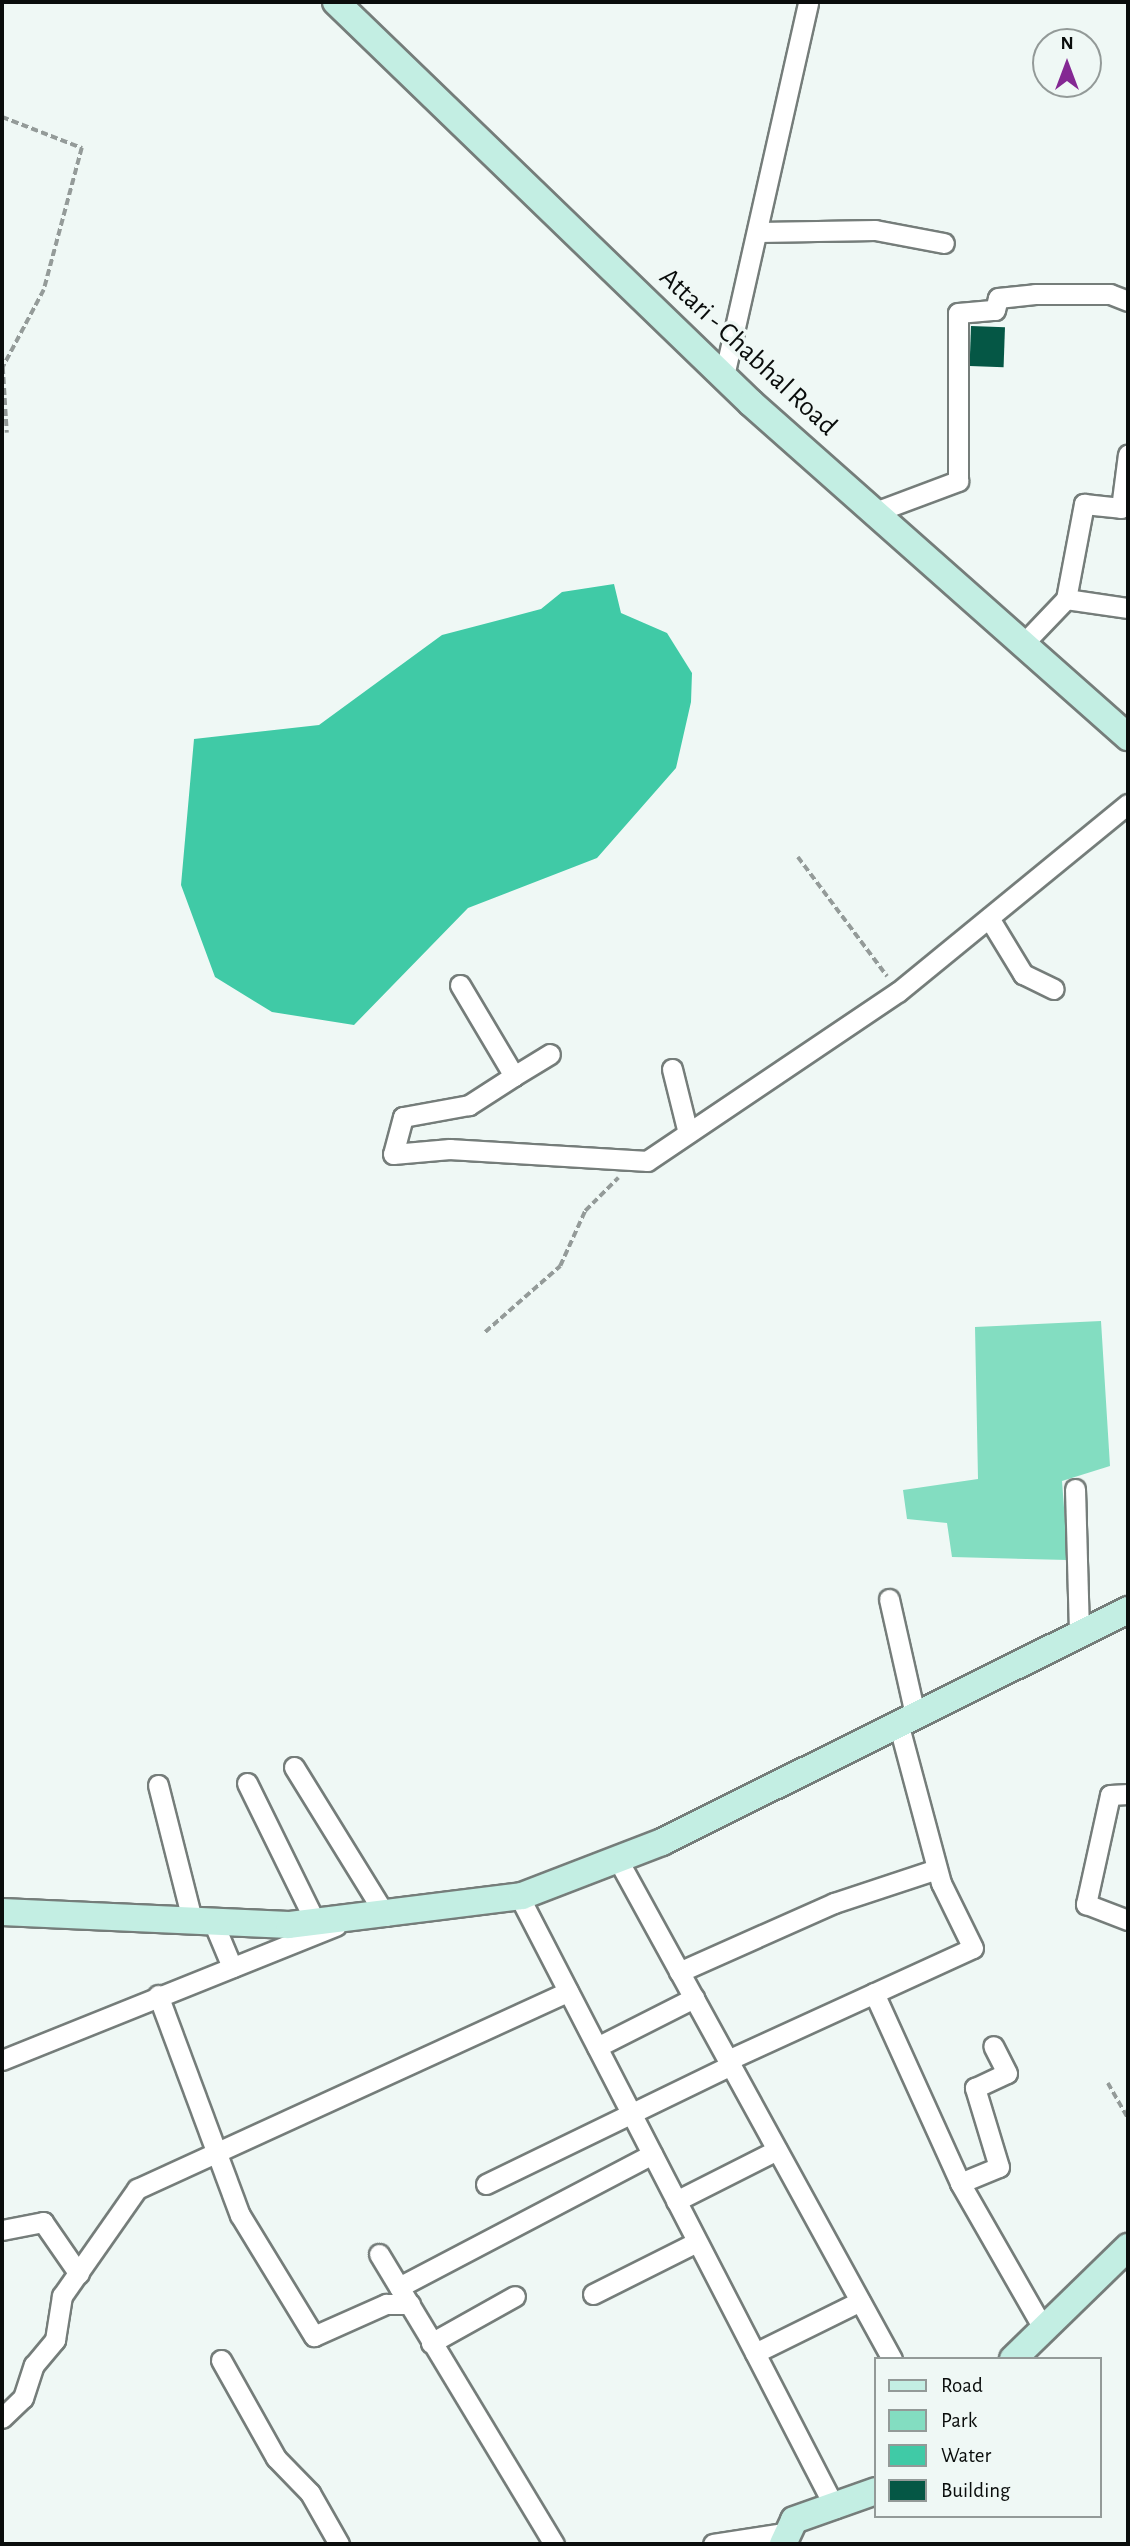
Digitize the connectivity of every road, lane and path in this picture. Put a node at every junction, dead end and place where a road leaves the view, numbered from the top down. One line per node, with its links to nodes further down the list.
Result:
1 (336, 2): 7 (main road, Attari - Chabhal Road)
2 (808, 2): 4 (street)
3 (2, 117): 8 (path)
4 (759, 232): 5 (street); 7 (street)
5 (944, 243)
6 (1128, 301): 10 (street)
7 (724, 376): 10 (main road, Attari - Chabhal Road)
8 (7, 433)
9 (1128, 454): 11 (street)
10 (875, 512): 13 (main road, Attari - Chabhal Road)
11 (1066, 599): 12 (street); 13 (street)
12 (1128, 608)
13 (1024, 643): 14 (main road, Attari - Chabhal Road)
14 (1128, 737)
15 (1128, 804): 17 (street)
16 (798, 857): 20 (path)
17 (989, 918): 19 (street); 20 (street)
18 (460, 985): 23 (street)
19 (1054, 989)
20 (898, 992): 24 (street)
21 (550, 1054): 23 (street)
22 (671, 1069): 24 (street)
23 (514, 1076): 25 (street)
24 (688, 1133): 25 (street)
25 (647, 1161): 26 (path)
26 (485, 1332)
27 (1075, 1489): 30 (street)
28 (889, 1599): 31 (street)
29 (1128, 1610): 30 (main road)
30 (1079, 1634): 31 (main road)
31 (906, 1719): 36 (main road); 37 (street)
32 (294, 1767): 40 (street)
33 (247, 1783): 43 (street)
34 (158, 1785): 44 (street)
35 (1128, 1794): 41 (street)
36 (618, 1860): 38 (main road); 46 (street)
37 (937, 1869): 46 (street); 48 (street)
38 (519, 1896): 40 (main road); 47 (street)
39 (2, 1912): 44 (main road)
40 (386, 1916): 42 (main road)
41 (1128, 1920)
42 (350, 1921): 43 (main road); 45 (street)
43 (316, 1923): 44 (main road)
44 (203, 1924): 45 (street)
45 (232, 1967): 49 (street)
46 (680, 1972): 50 (street)
47 (568, 1992): 52 (street); 59 (street)
48 (874, 1993): 54 (street); 61 (street)
49 (158, 1995): 53 (street); 59 (street)
50 (694, 1998): 52 (street); 54 (street)
51 (993, 2046): 61 (street)
52 (597, 2047): 56 (street)
53 (2, 2060)
54 (729, 2063): 56 (street); 58 (street)
55 (1108, 2083): 57 (path)
56 (632, 2115): 60 (street); 62 (street)
57 (1128, 2118)
58 (777, 2150): 63 (street); 72 (street)
59 (214, 2151): 68 (street); 73 (street)
60 (652, 2154): 63 (street); 69 (street)
61 (960, 2183): 74 (street)
62 (486, 2184)
63 (676, 2201): 65 (street)
64 (2, 2230): 68 (street)
65 (698, 2242): 70 (street); 76 (street)
66 (1128, 2247): 74 (main road)
67 (379, 2254): 69 (street)
68 (79, 2274): 80 (street)
69 (399, 2287): 73 (street)
70 (593, 2294)
71 (514, 2296): 75 (street)
72 (860, 2301): 76 (street); 77 (street)
73 (410, 2304): 75 (street)
74 (1042, 2326): 78 (main road)
75 (431, 2343): 85 (street)
76 (755, 2353): 82 (street)
77 (891, 2357)
78 (1015, 2357)
79 (221, 2360): 84 (street)
80 (2, 2418)
81 (874, 2492): 82 (main road)
82 (835, 2508): 83 (main road)
83 (780, 2540): 86 (street)
84 (339, 2544)
85 (554, 2544)
86 (713, 2544)

